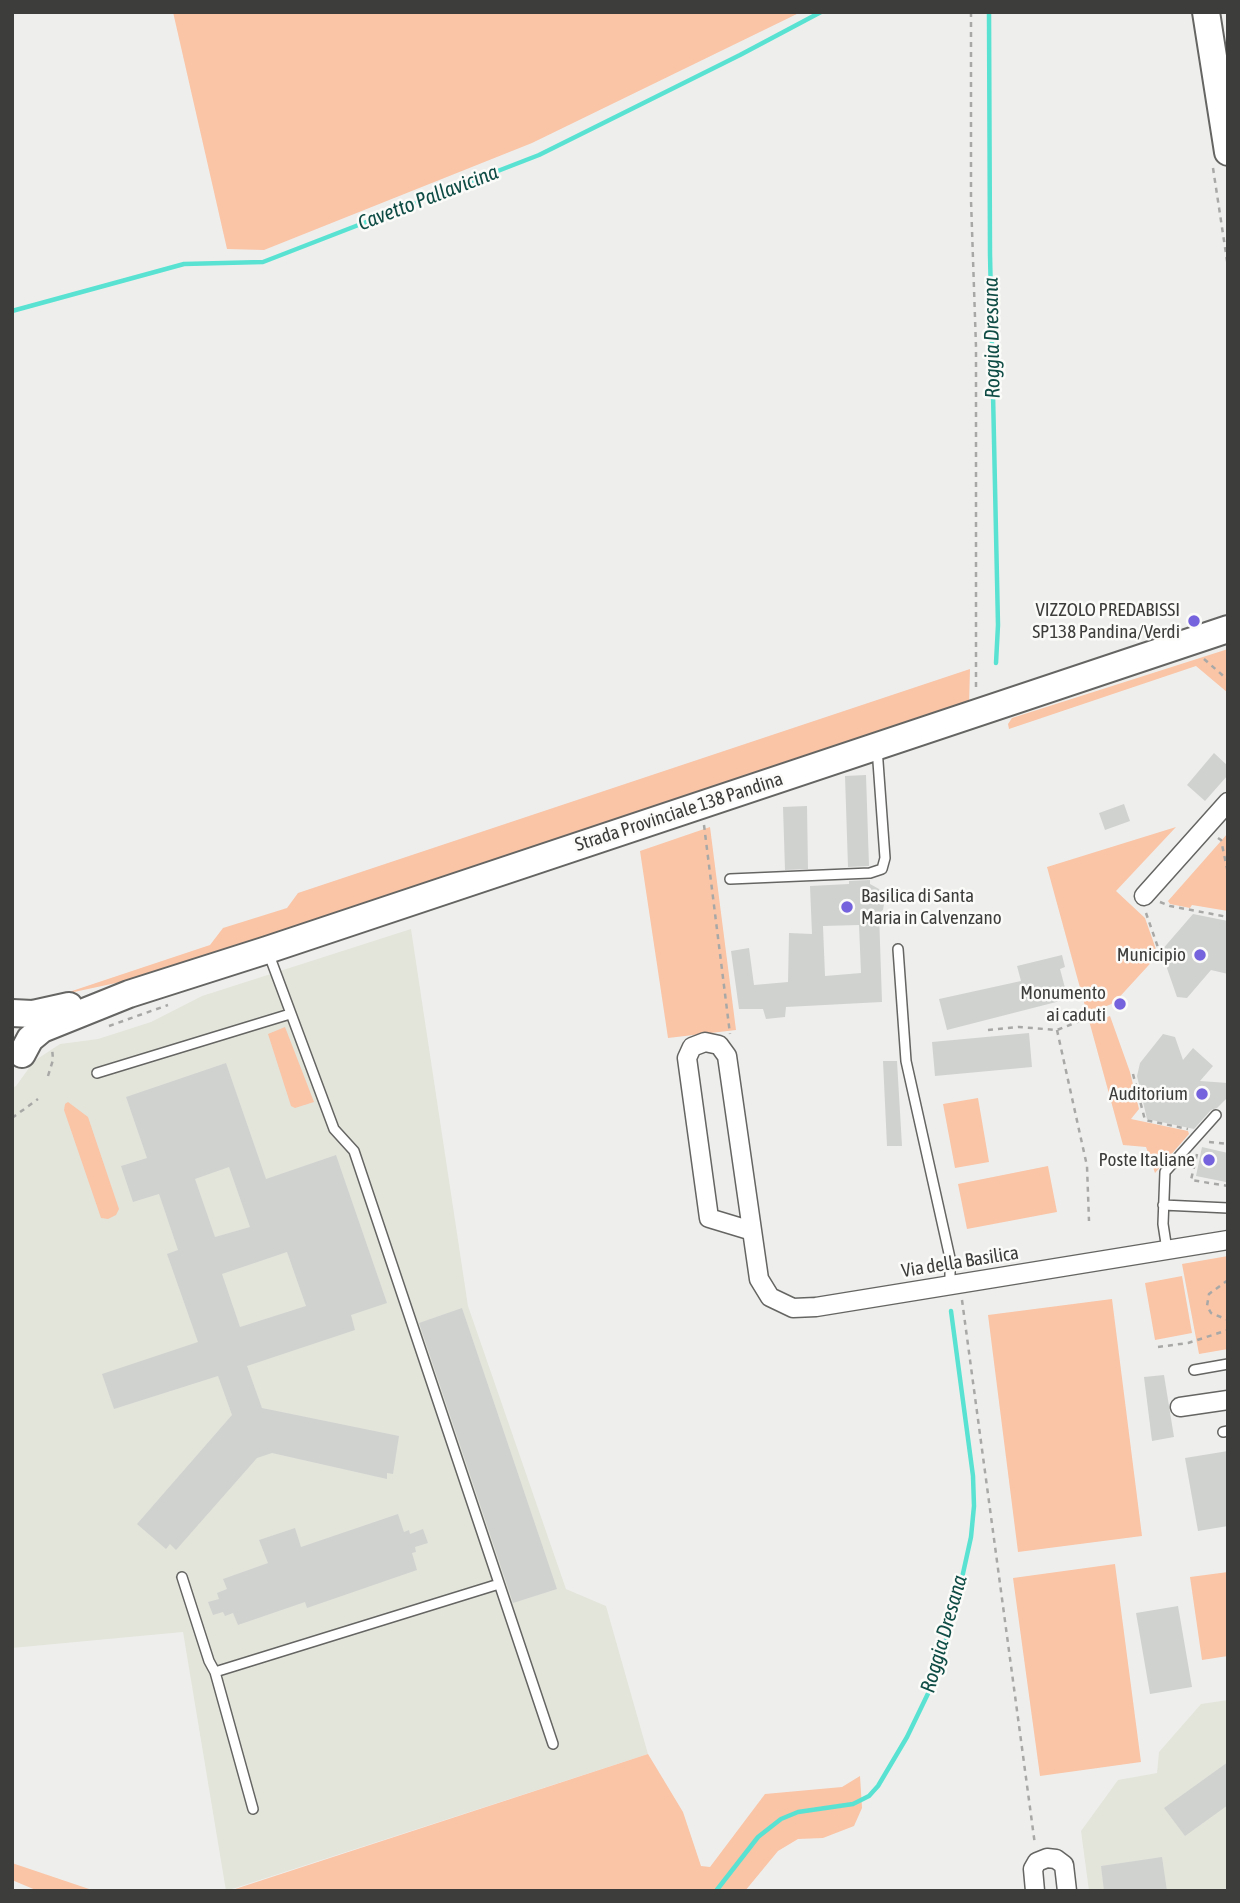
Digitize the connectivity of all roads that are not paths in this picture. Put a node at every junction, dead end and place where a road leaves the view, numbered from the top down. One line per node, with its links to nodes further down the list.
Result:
1 (1206, 12): 2 (street)
2 (1228, 152)
3 (1228, 629): 4 (street, Strada Provinciale 138 Pandina)
4 (877, 747): 6 (lane); 9 (street, Strada Provinciale 138 Pandina)
5 (1228, 802): 7 (street)
6 (730, 879)
7 (1144, 895)
8 (898, 949): 22 (lane)
9 (267, 950): 10 (street, Strada Provinciale 138 Pandina); 12 (lane)
10 (129, 994): 11 (street, Strada Provinciale 138 Pandina); 14 (street, Strada Provinciale 138 Pandina)
11 (12, 1013)
12 (290, 1014): 15 (lane); 28 (lane)
13 (12, 1019): 14 (street)
14 (17, 1064)
15 (97, 1073)
16 (1216, 1115): 17 (lane)
17 (1163, 1205): 18 (lane); 21 (lane)
18 (1228, 1208)
19 (752, 1231): 19 (street, Via della Basilica); 22 (street, Via della Basilica)
20 (1228, 1240): 21 (street, Via della Basilica)
21 (1167, 1250): 22 (street, Via della Basilica)
22 (955, 1284)
23 (1228, 1364): 24 (lane)
24 (1194, 1370)
25 (1228, 1400): 26 (street)
26 (1180, 1407)
27 (182, 1577): 29 (lane)
28 (499, 1584): 29 (lane); 30 (lane)
29 (215, 1672): 31 (lane)
30 (553, 1744)
31 (253, 1810)
32 (1035, 1891): 33 (street)
33 (1067, 1891)

